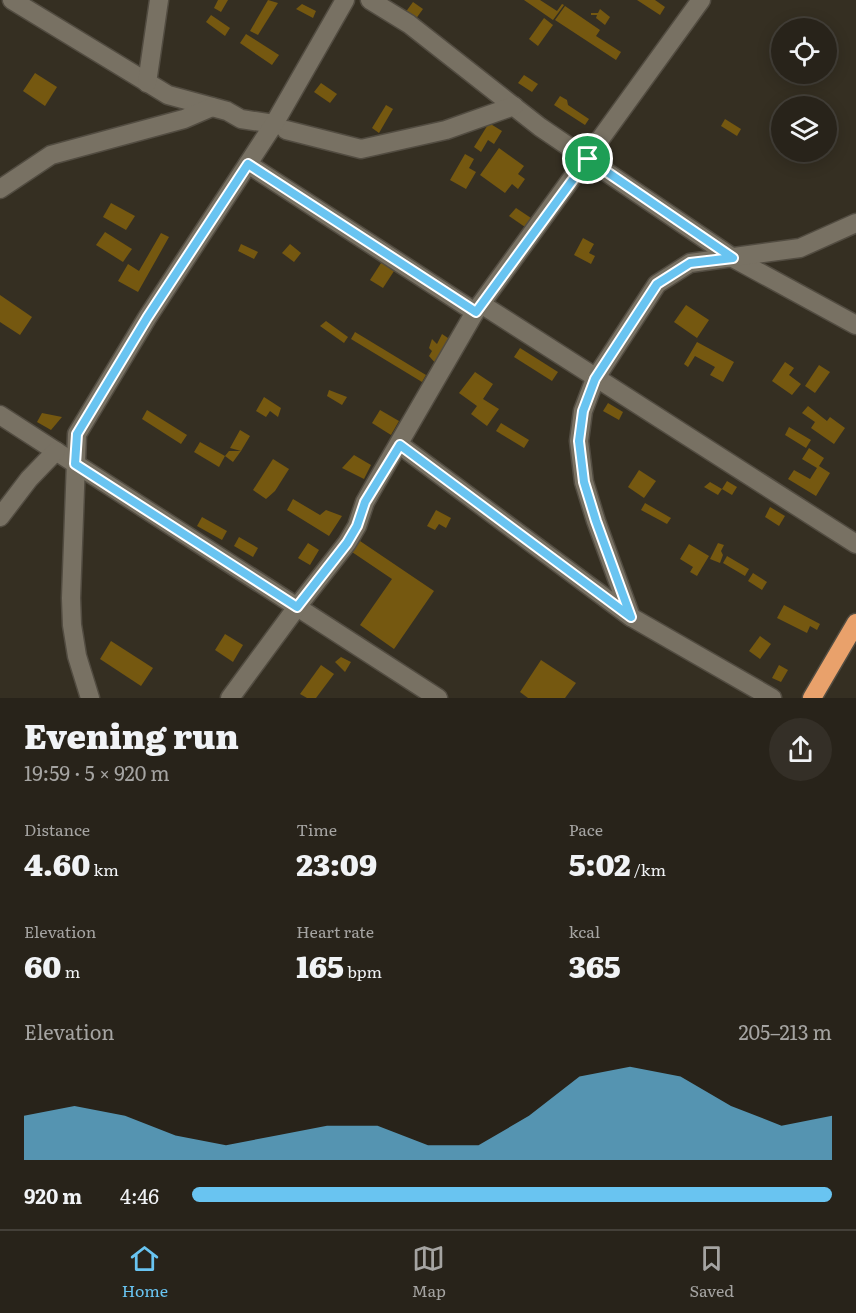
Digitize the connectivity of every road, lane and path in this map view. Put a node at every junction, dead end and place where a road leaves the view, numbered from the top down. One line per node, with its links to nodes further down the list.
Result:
1 (12, 0): 6 (street)
2 (159, 0): 6 (street)
3 (345, 0): 9 (street)
4 (370, 0): 7 (street)
5 (701, 0): 10 (street)
6 (147, 83): 8 (street)
7 (514, 106): 9 (street); 10 (street)
8 (212, 107): 9 (street); 12 (street)
9 (269, 125): 11 (street)
10 (588, 159): 14 (street); 15 (street)
11 (248, 164): 15 (street); 21 (street)
12 (0, 189)
13 (856, 223): 14 (street)
14 (733, 258): 16 (street); 17 (street)
15 (478, 308): 17 (street); 19 (street)
16 (856, 325)
17 (595, 379): 23 (street); 25 (street)
18 (0, 416): 20 (street)
19 (400, 445): 24 (street); 25 (street)
20 (56, 451): 21 (street); 22 (street)
21 (75, 464): 24 (street); 27 (street)
22 (0, 517)
23 (856, 544)
24 (297, 607): 28 (street); 29 (street)
25 (631, 617): 30 (street)
26 (856, 623): 31 (highway)
27 (90, 698)
28 (230, 698)
29 (438, 698)
30 (772, 698)
31 (812, 698)

